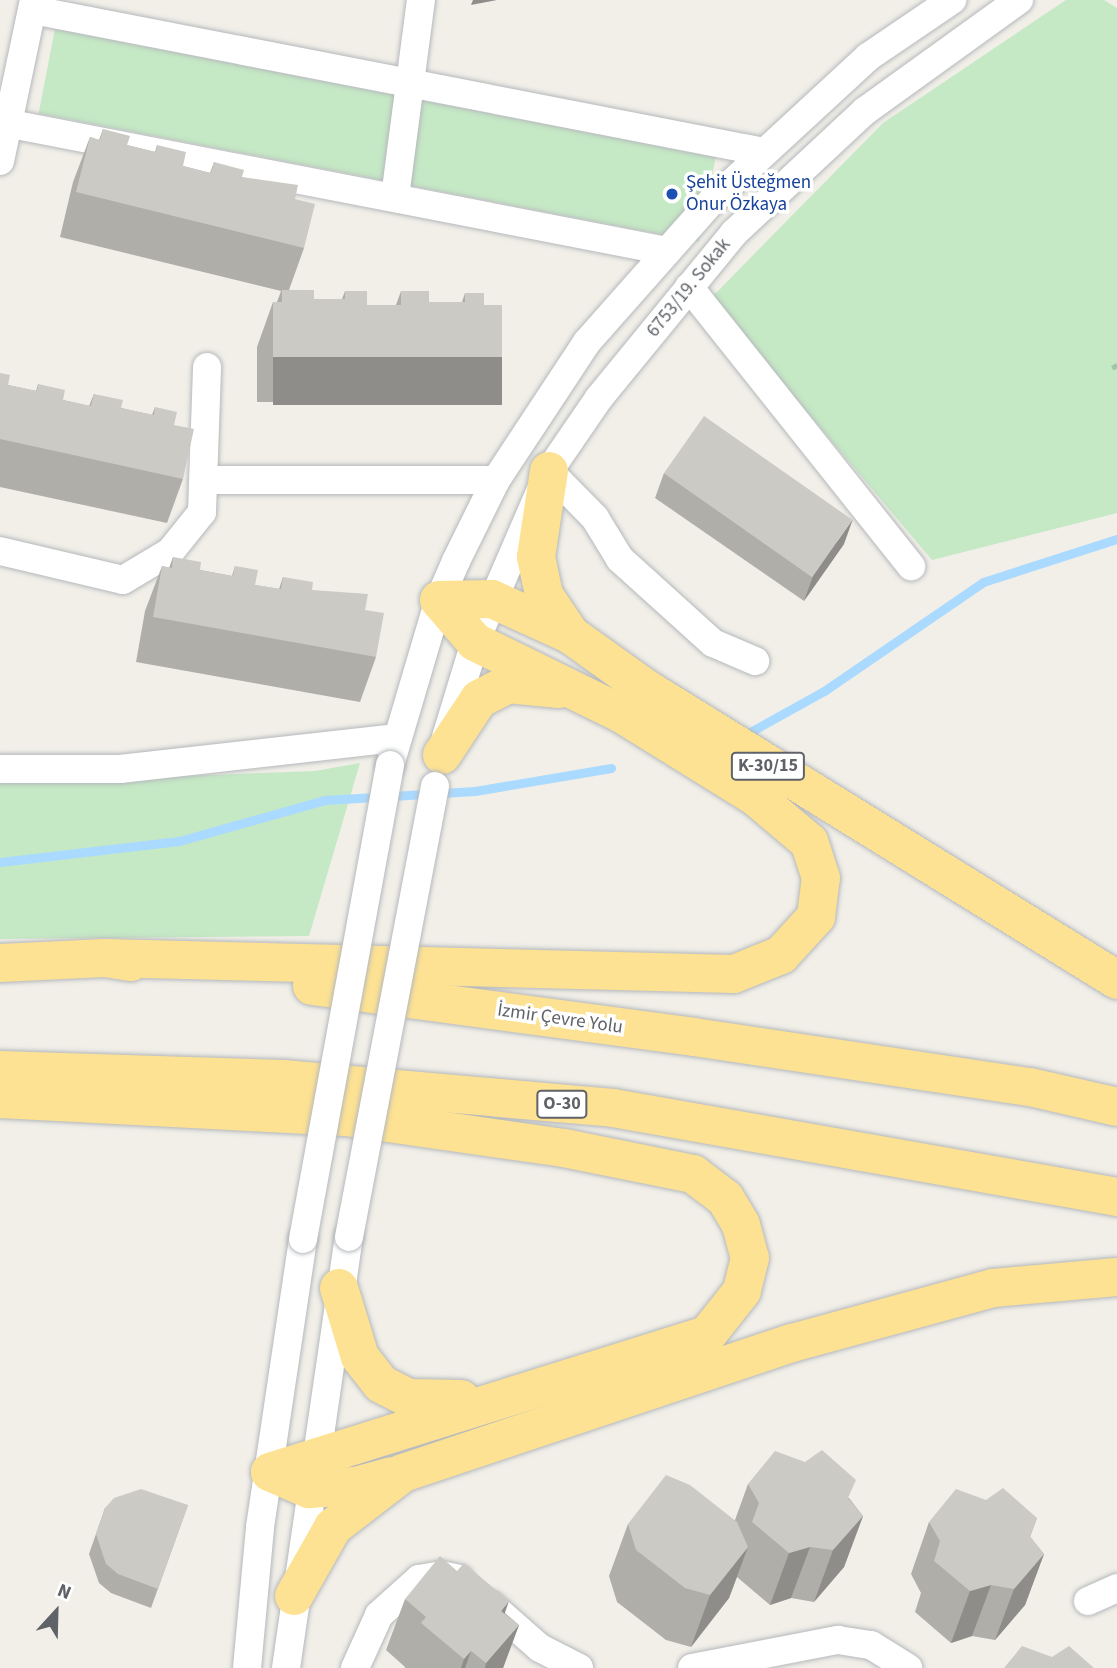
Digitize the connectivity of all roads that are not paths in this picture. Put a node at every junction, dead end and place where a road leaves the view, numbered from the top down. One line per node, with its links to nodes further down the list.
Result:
1 (421, 0): 5 (street)
2 (952, 0): 7 (street)
3 (1019, 0): 11 (street, 6753/19. Sokak)
4 (33, 5): 5 (street); 6 (street)
5 (409, 81): 7 (street); 9 (street)
6 (11, 124): 8 (street); 9 (street)
7 (764, 152): 10 (street)
8 (0, 161)
9 (395, 197): 10 (street)
10 (667, 251): 15 (street)
11 (689, 287): 13 (street, 6753/19. Sokak); 17 (street)
12 (207, 368): 14 (street)
13 (549, 471): 18 (street, 6753/19. Sokak); 20 (highway, K-30/15); 22 (street)
14 (206, 480): 15 (street); 16 (street)
15 (496, 480): 19 (street)
16 (0, 551)
17 (912, 566)
18 (492, 599): 19 (highway); 20 (highway); 21 (street, 6753/19. Sokak)
19 (439, 600): 21 (highway); 24 (street)
20 (571, 635): 29 (highway, K-30/15)
21 (475, 642): 23 (highway); 26 (street, 6753/19. Sokak)
22 (755, 661)
23 (577, 692): 26 (highway); 27 (highway)
24 (397, 738): 25 (street); 37 (street, bridge)
25 (0, 769)
26 (438, 771): 35 (street, 6753/19. Sokak, bridge)
27 (105, 958): 28 (highway, İzmir Çevre Yolu); 32 (highway, İzmir Çevre Yolu)
28 (0, 963)
29 (1117, 980)
30 (0, 1070): 33 (highway, O-30)
31 (0, 1099): 36 (highway)
32 (1117, 1107)
33 (1117, 1197)
34 (1117, 1278): 39 (highway)
35 (339, 1288): 36 (highway); 38 (street, 6753/19. Sokak)
36 (499, 1399): 38 (highway)
37 (270, 1472): 38 (highway); 43 (street)
38 (312, 1472): 39 (highway); 41 (street, 6753/19. Sokak)
39 (403, 1473): 41 (highway)
40 (1117, 1588): 42 (street)
41 (293, 1596): 44 (street, 6753/19. Sokak)
42 (1088, 1601)
43 (247, 1668)
44 (286, 1668)
45 (355, 1668): 46 (street)
46 (579, 1668)
47 (692, 1668): 48 (street)
48 (908, 1668)

